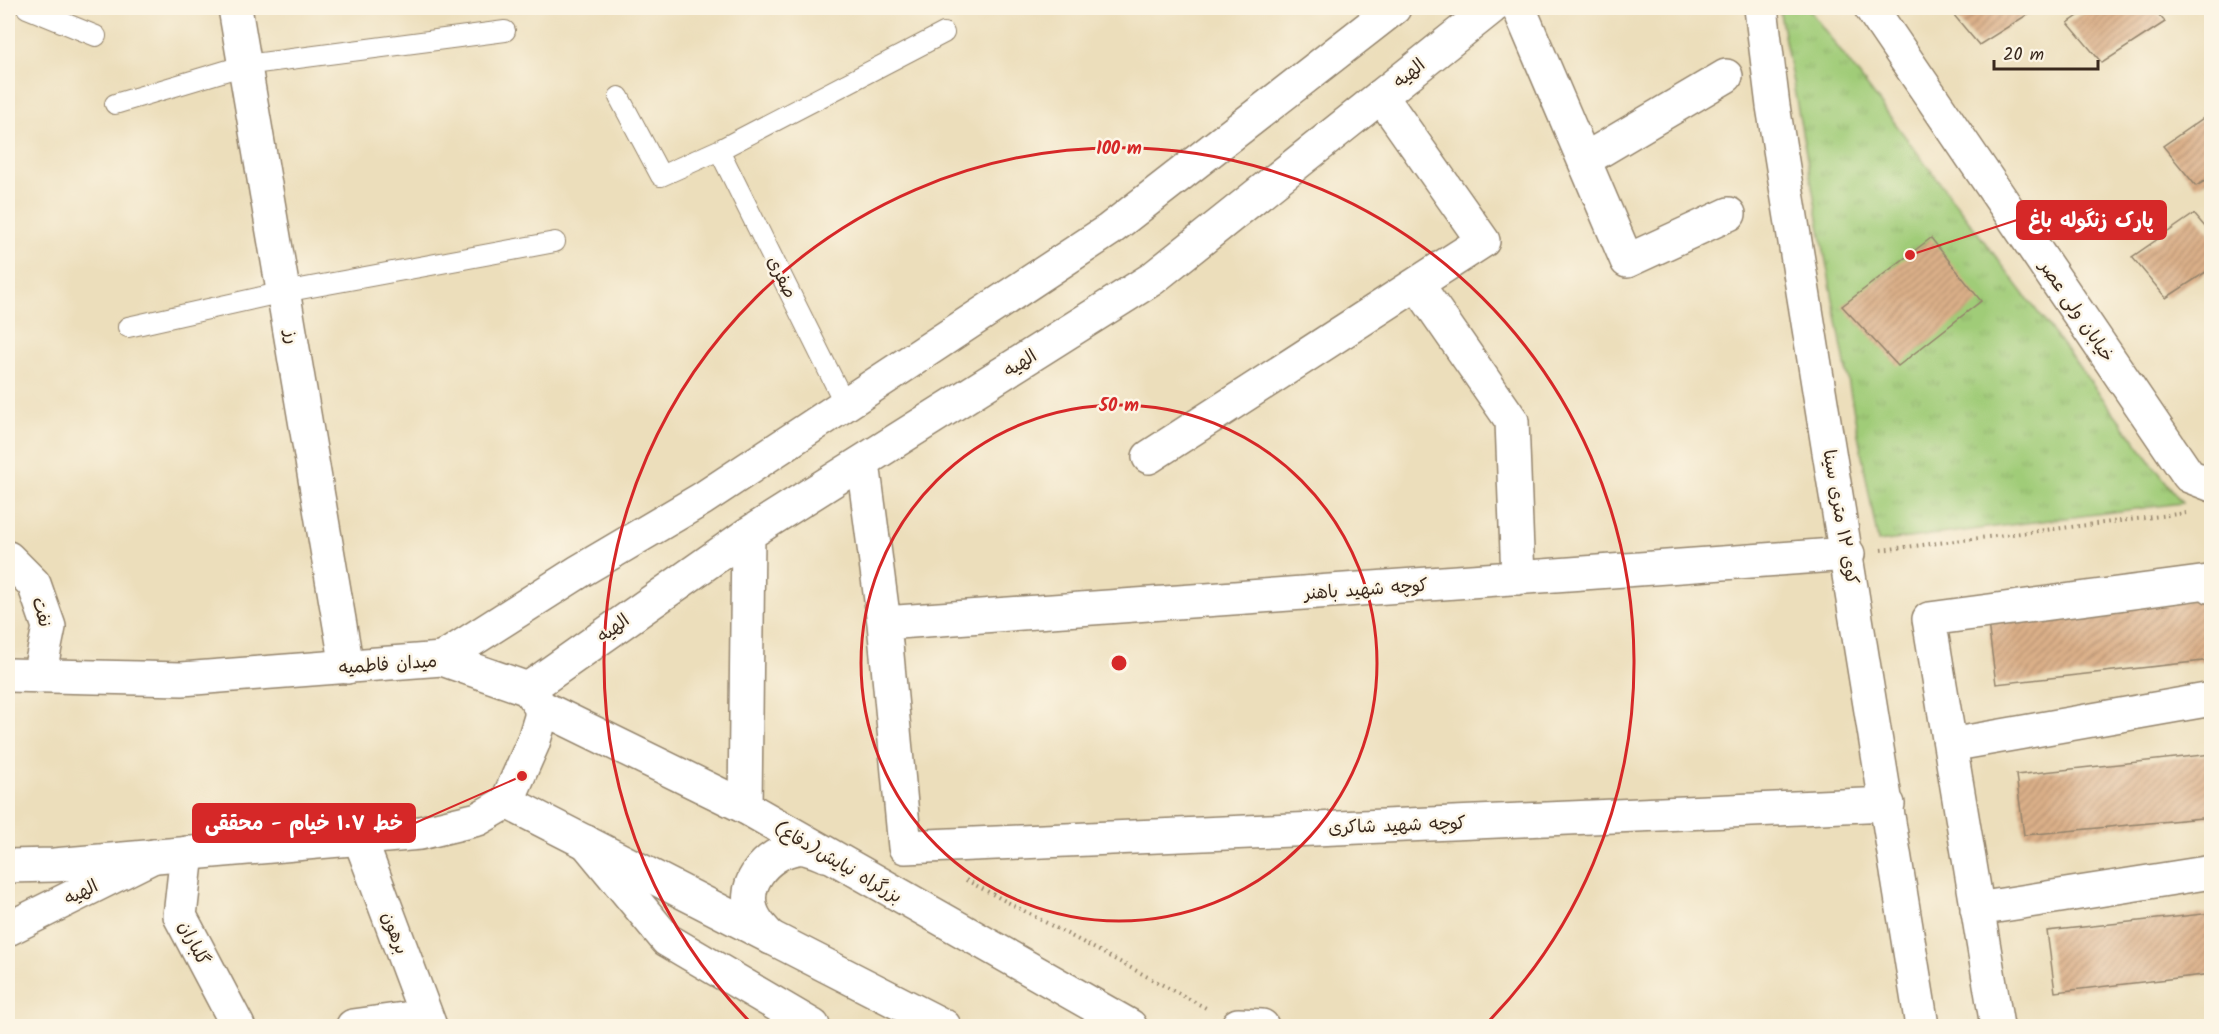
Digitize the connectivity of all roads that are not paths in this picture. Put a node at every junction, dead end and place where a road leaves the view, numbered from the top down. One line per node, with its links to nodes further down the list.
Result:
1 (27, 8): 10 (lane)
2 (235, 8): 11 (main road, رز)
3 (1394, 8): 23 (main road)
4 (1491, 8): 13 (main road, الهیه)
5 (1519, 8): 17 (main road)
6 (1761, 8): 28 (main road, کوی ۱۲ متری سینا)
7 (1871, 8): 26 (main road, خیابان ولی عصر)
8 (505, 31): 11 (lane)
9 (944, 33): 16 (lane)
10 (96, 36)
11 (245, 65): 15 (lane); 21 (main road, رز)
12 (1726, 76): 17 (main road)
13 (1381, 96): 20 (main road); 25 (main road, الهیه)
14 (619, 97): 16 (lane)
15 (115, 104)
16 (718, 150): 23 (lane, صفری)
17 (1584, 160): 18 (main road)
18 (1729, 214)
19 (555, 242): 21 (lane)
20 (1417, 284): 24 (main road); 30 (main road)
21 (284, 292): 22 (lane); 34 (main road, رز)
22 (128, 327)
23 (845, 404): 33 (main road)
24 (1149, 458)
25 (863, 463): 27 (main road, الهیه); 32 (main road)
26 (2211, 485)
27 (748, 534): 37 (main road, الهیه); 42 (main road)
28 (1848, 554): 30 (main road, کوچه شهید باهنر); 41 (main road, کوی ۱۲ متری سینا)
29 (8, 558): 36 (main road, نفت)
30 (1518, 578): 32 (main road, کوچه شهید باهنر)
31 (2211, 587): 39 (main road)
32 (884, 623): 41 (main road, کوچه شهید شاکری)
33 (442, 659): 34 (main road, میدان فاطمیه); 37 (main road, میدان فاطمیه)
34 (347, 667): 36 (main road, میدان فاطمیه)
35 (8, 675): 36 (main road, میدان فاطمیه)
36 (39, 676)
37 (535, 698): 40 (main road); 42 (main road, بزرگراه نیایش(دفاع))
38 (2211, 699): 39 (main road)
39 (1950, 745): 49 (main road)
40 (507, 802): 43 (main road); 44 (main road)
41 (1888, 804): 58 (main road, کوی ۱۲ متری سینا)
42 (745, 807): 46 (main road, بزرگراه نیایش(دفاع))
43 (360, 840): 45 (main road); 52 (main road, برهون)
44 (586, 842): 51 (main road); 55 (main road)
45 (171, 854): 47 (main road); 50 (main road, الهیه); 53 (main road, گلباران)
46 (825, 855): 51 (main road); 57 (main road, بزرگراه نیایش(دفاع))
47 (8, 866)
48 (2211, 872): 49 (main road)
49 (1977, 909): 59 (main road)
50 (8, 929)
51 (771, 938): 56 (main road)
52 (428, 1021): 54 (main road)
53 (238, 1026)
54 (353, 1026)
55 (813, 1026)
56 (944, 1026)
57 (1130, 1026)
58 (1922, 1026)
59 (1997, 1026)

